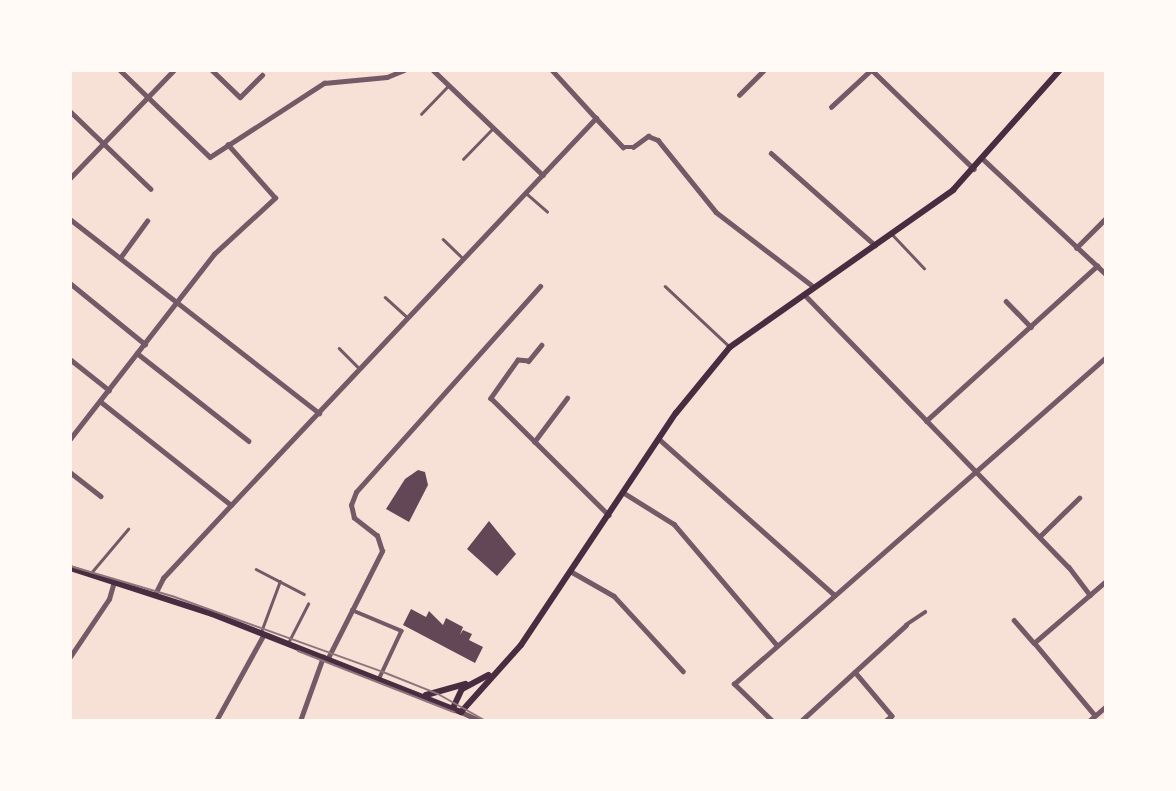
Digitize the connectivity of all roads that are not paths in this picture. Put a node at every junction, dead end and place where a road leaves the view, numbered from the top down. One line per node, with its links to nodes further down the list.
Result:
1 (120, 70): 13 (street)
2 (174, 70): 13 (street)
3 (212, 70): 10 (street)
4 (404, 70): 20 (street)
5 (433, 70): 11 (street)
6 (553, 70): 17 (street)
7 (764, 70): 12 (street)
8 (872, 70): 14 (street); 24 (street)
9 (1060, 70): 23 (main road)
10 (262, 75)
11 (449, 85): 16 (lane); 18 (street)
12 (739, 95)
13 (148, 97): 19 (street); 20 (street)
14 (831, 107)
15 (70, 111): 19 (street)
16 (421, 114)
17 (596, 118): 25 (street); 45 (street)
18 (493, 128): 22 (lane); 25 (street)
19 (103, 144): 26 (street); 27 (street)
20 (228, 145): 49 (street)
21 (771, 153): 35 (street)
22 (463, 159)
23 (984, 160): 24 (main road); 36 (street)
24 (975, 170): 33 (main road)
25 (543, 175): 28 (street)
26 (70, 178)
27 (151, 189)
28 (526, 193): 29 (lane); 38 (street)
29 (547, 211)
30 (1106, 218): 36 (street)
31 (70, 219): 37 (street)
32 (147, 221): 37 (street)
33 (892, 234): 35 (main road); 40 (lane)
34 (443, 239): 38 (lane)
35 (876, 245): 45 (main road)
36 (1076, 247): 39 (street)
37 (120, 258): 49 (street)
38 (464, 259): 50 (street)
39 (1097, 266): 41 (street); 51 (street)
40 (924, 268)
41 (1106, 274)
42 (70, 283): 52 (street)
43 (540, 286): 90 (street)
44 (664, 286): 54 (lane)
45 (814, 287): 46 (main road)
46 (803, 294): 54 (main road); 64 (street)
47 (385, 297): 50 (lane)
48 (1006, 301): 51 (street)
49 (177, 303): 52 (street); 63 (street)
50 (408, 318): 59 (street)
51 (1031, 327): 64 (street)
52 (145, 344): 56 (street)
53 (542, 345): 68 (street)
54 (730, 347): 66 (main road)
55 (339, 348): 59 (lane)
56 (138, 354): 60 (street); 67 (street)
57 (1106, 357): 70 (street)
58 (70, 359): 60 (street)
59 (360, 369): 63 (street)
60 (109, 390): 62 (street)
61 (567, 398): 68 (street)
62 (100, 401): 65 (street); 74 (street)
63 (319, 413): 74 (street)
64 (926, 421): 70 (street)
65 (70, 439)
66 (659, 439): 71 (main road); 87 (street)
67 (249, 441)
68 (534, 442): 75 (street)
69 (70, 472): 72 (street)
70 (975, 472): 77 (street); 87 (street)
71 (624, 493): 75 (main road); 97 (street)
72 (101, 496)
73 (1079, 498): 77 (street)
74 (231, 505): 85 (street)
75 (610, 516): 80 (main road)
76 (128, 529): 81 (lane)
77 (1039, 537): 88 (street)
78 (70, 568): 81 (main road)
79 (256, 569): 82 (lane)
80 (572, 572): 100 (street); 101 (main road)
81 (90, 574): 84 (main road)
82 (280, 581): 86 (lane); 94 (lane)
83 (1106, 581): 88 (street)
84 (114, 582): 85 (main road); 98 (street)
85 (155, 594): 94 (main road)
86 (304, 594)
87 (835, 595): 97 (street)
88 (1090, 595): 96 (street)
89 (308, 604): 95 (lane)
90 (352, 610): 99 (street); 103 (street)
91 (925, 612): 93 (street)
92 (1014, 620): 96 (street)
93 (906, 625): 102 (street)
94 (263, 633): 95 (main road); 111 (street)
95 (288, 643): 99 (main road)
96 (1034, 643): 109 (street)
97 (777, 645): 113 (street)
98 (70, 657)
99 (325, 657): 103 (main road); 112 (street)
100 (683, 671)
101 (493, 673): 104 (main road); 108 (main road)
102 (855, 673): 114 (street); 115 (street)
103 (380, 678): 105 (main road)
104 (473, 681): 105 (main road); 107 (main road)
105 (424, 695): 107 (main road)
106 (1106, 706): 109 (street)
107 (453, 708): 108 (main road)
108 (461, 712): 110 (street)
109 (1095, 716): 116 (street)
110 (477, 720)
111 (216, 721)
112 (300, 721)
113 (772, 721)
114 (801, 721)
115 (886, 721)
116 (1090, 721)

